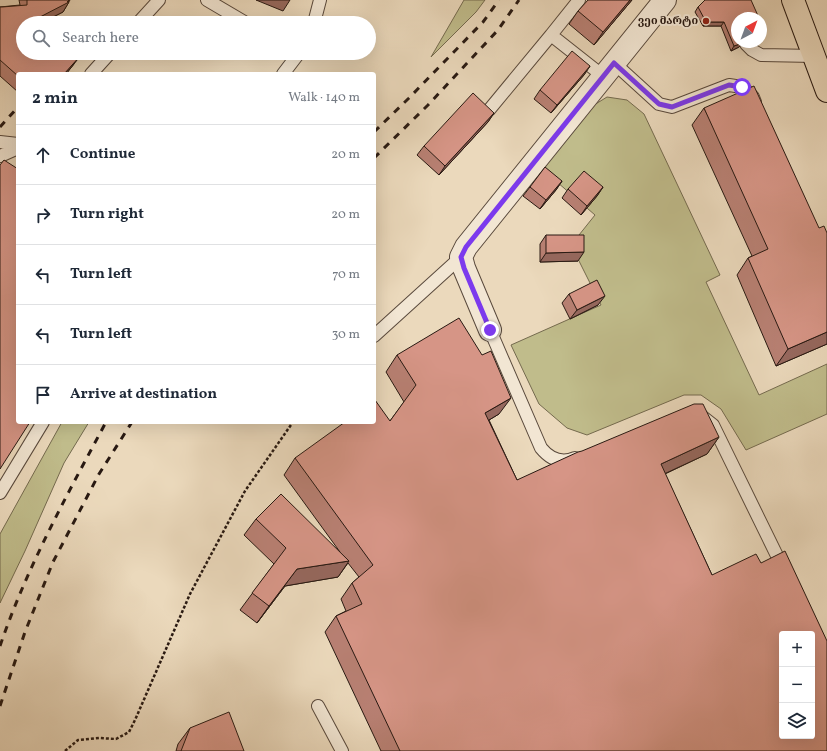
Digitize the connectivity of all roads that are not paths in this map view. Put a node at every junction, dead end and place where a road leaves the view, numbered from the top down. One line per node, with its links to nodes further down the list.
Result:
1 (159, 0): 7 (lane)
2 (207, 0): 8 (lane)
3 (320, 0): 9 (lane)
4 (579, 0): 10 (lane)
5 (665, 0): 15 (street)
6 (793, 0): 12 (main road)
7 (144, 16)
8 (234, 16)
9 (316, 16)
10 (551, 35): 15 (lane); 19 (lane)
11 (750, 48): 12 (lane)
12 (814, 56): 18 (main road)
13 (104, 60): 16 (lane)
14 (293, 60): 17 (lane)
15 (609, 70): 20 (lane); 25 (street)
16 (93, 72)
17 (284, 72)
18 (827, 90)
19 (488, 110)
20 (760, 112)
21 (0, 142): 22 (lane)
22 (16, 144)
23 (16, 149): 24 (lane)
24 (0, 156)
25 (461, 257): 26 (street); 27 (lane)
26 (490, 330): 30 (lane)
27 (376, 334)
28 (688, 411): 32 (lane)
29 (42, 424): 31 (lane)
30 (589, 452)
31 (0, 493)
32 (789, 582)
33 (318, 706): 34 (lane)
34 (342, 751)

